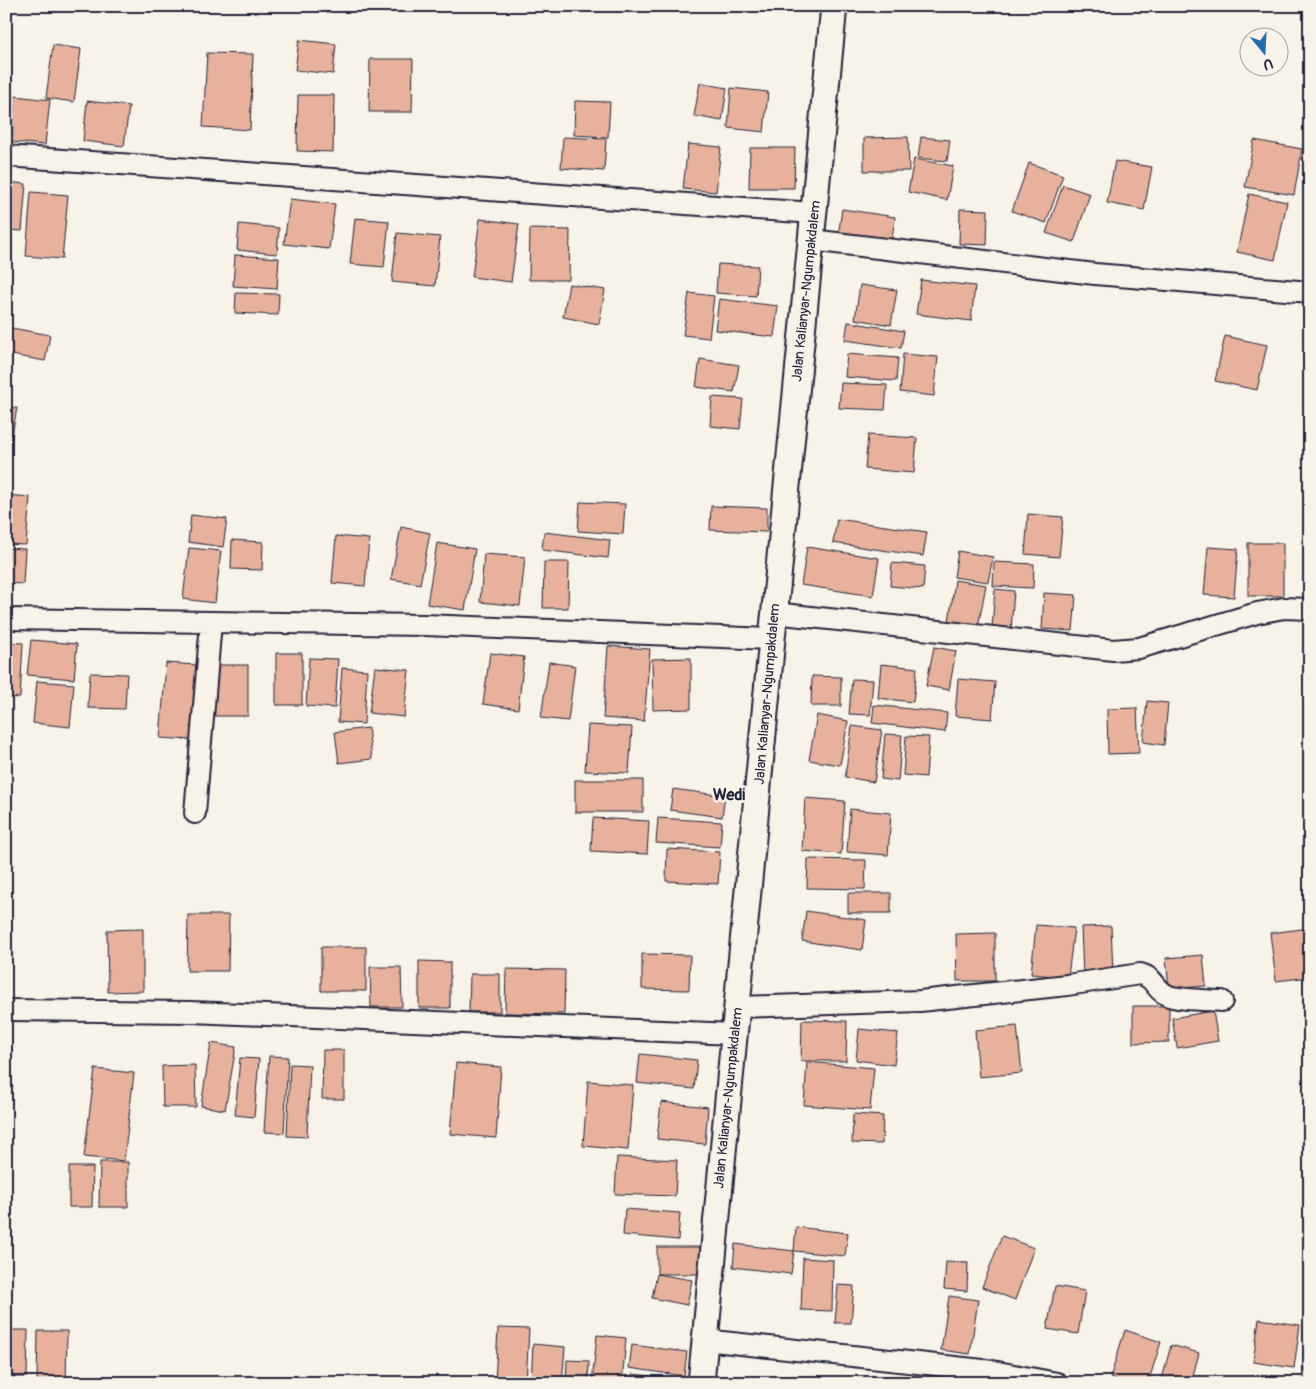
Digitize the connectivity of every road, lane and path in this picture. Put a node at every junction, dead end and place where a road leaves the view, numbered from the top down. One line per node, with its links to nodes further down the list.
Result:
1 (834, 6): 3 (street, Jalan Kalianyar-Ngumpakdalem)
2 (6, 156): 3 (street)
3 (814, 213): 4 (street, Jalan Kalianyar-Ngumpakdalem)
4 (811, 240): 5 (street); 7 (street, Jalan Kalianyar-Ngumpakdalem)
5 (1310, 292)
6 (1310, 609): 7 (street)
7 (774, 613): 10 (street, Jalan Kalianyar-Ngumpakdalem)
8 (6, 618): 9 (street)
9 (211, 622): 10 (street); 11 (street)
10 (772, 639): 13 (street, Jalan Kalianyar-Ngumpakdalem)
11 (195, 813)
12 (1222, 1001): 13 (street)
13 (738, 1007): 15 (street, Jalan Kalianyar-Ngumpakdalem)
14 (6, 1010): 15 (street)
15 (735, 1034): 16 (street, Jalan Kalianyar-Ngumpakdalem)
16 (704, 1340): 17 (street, Jalan Kalianyar-Ngumpakdalem); 18 (street)
17 (701, 1383)
18 (1057, 1383)

